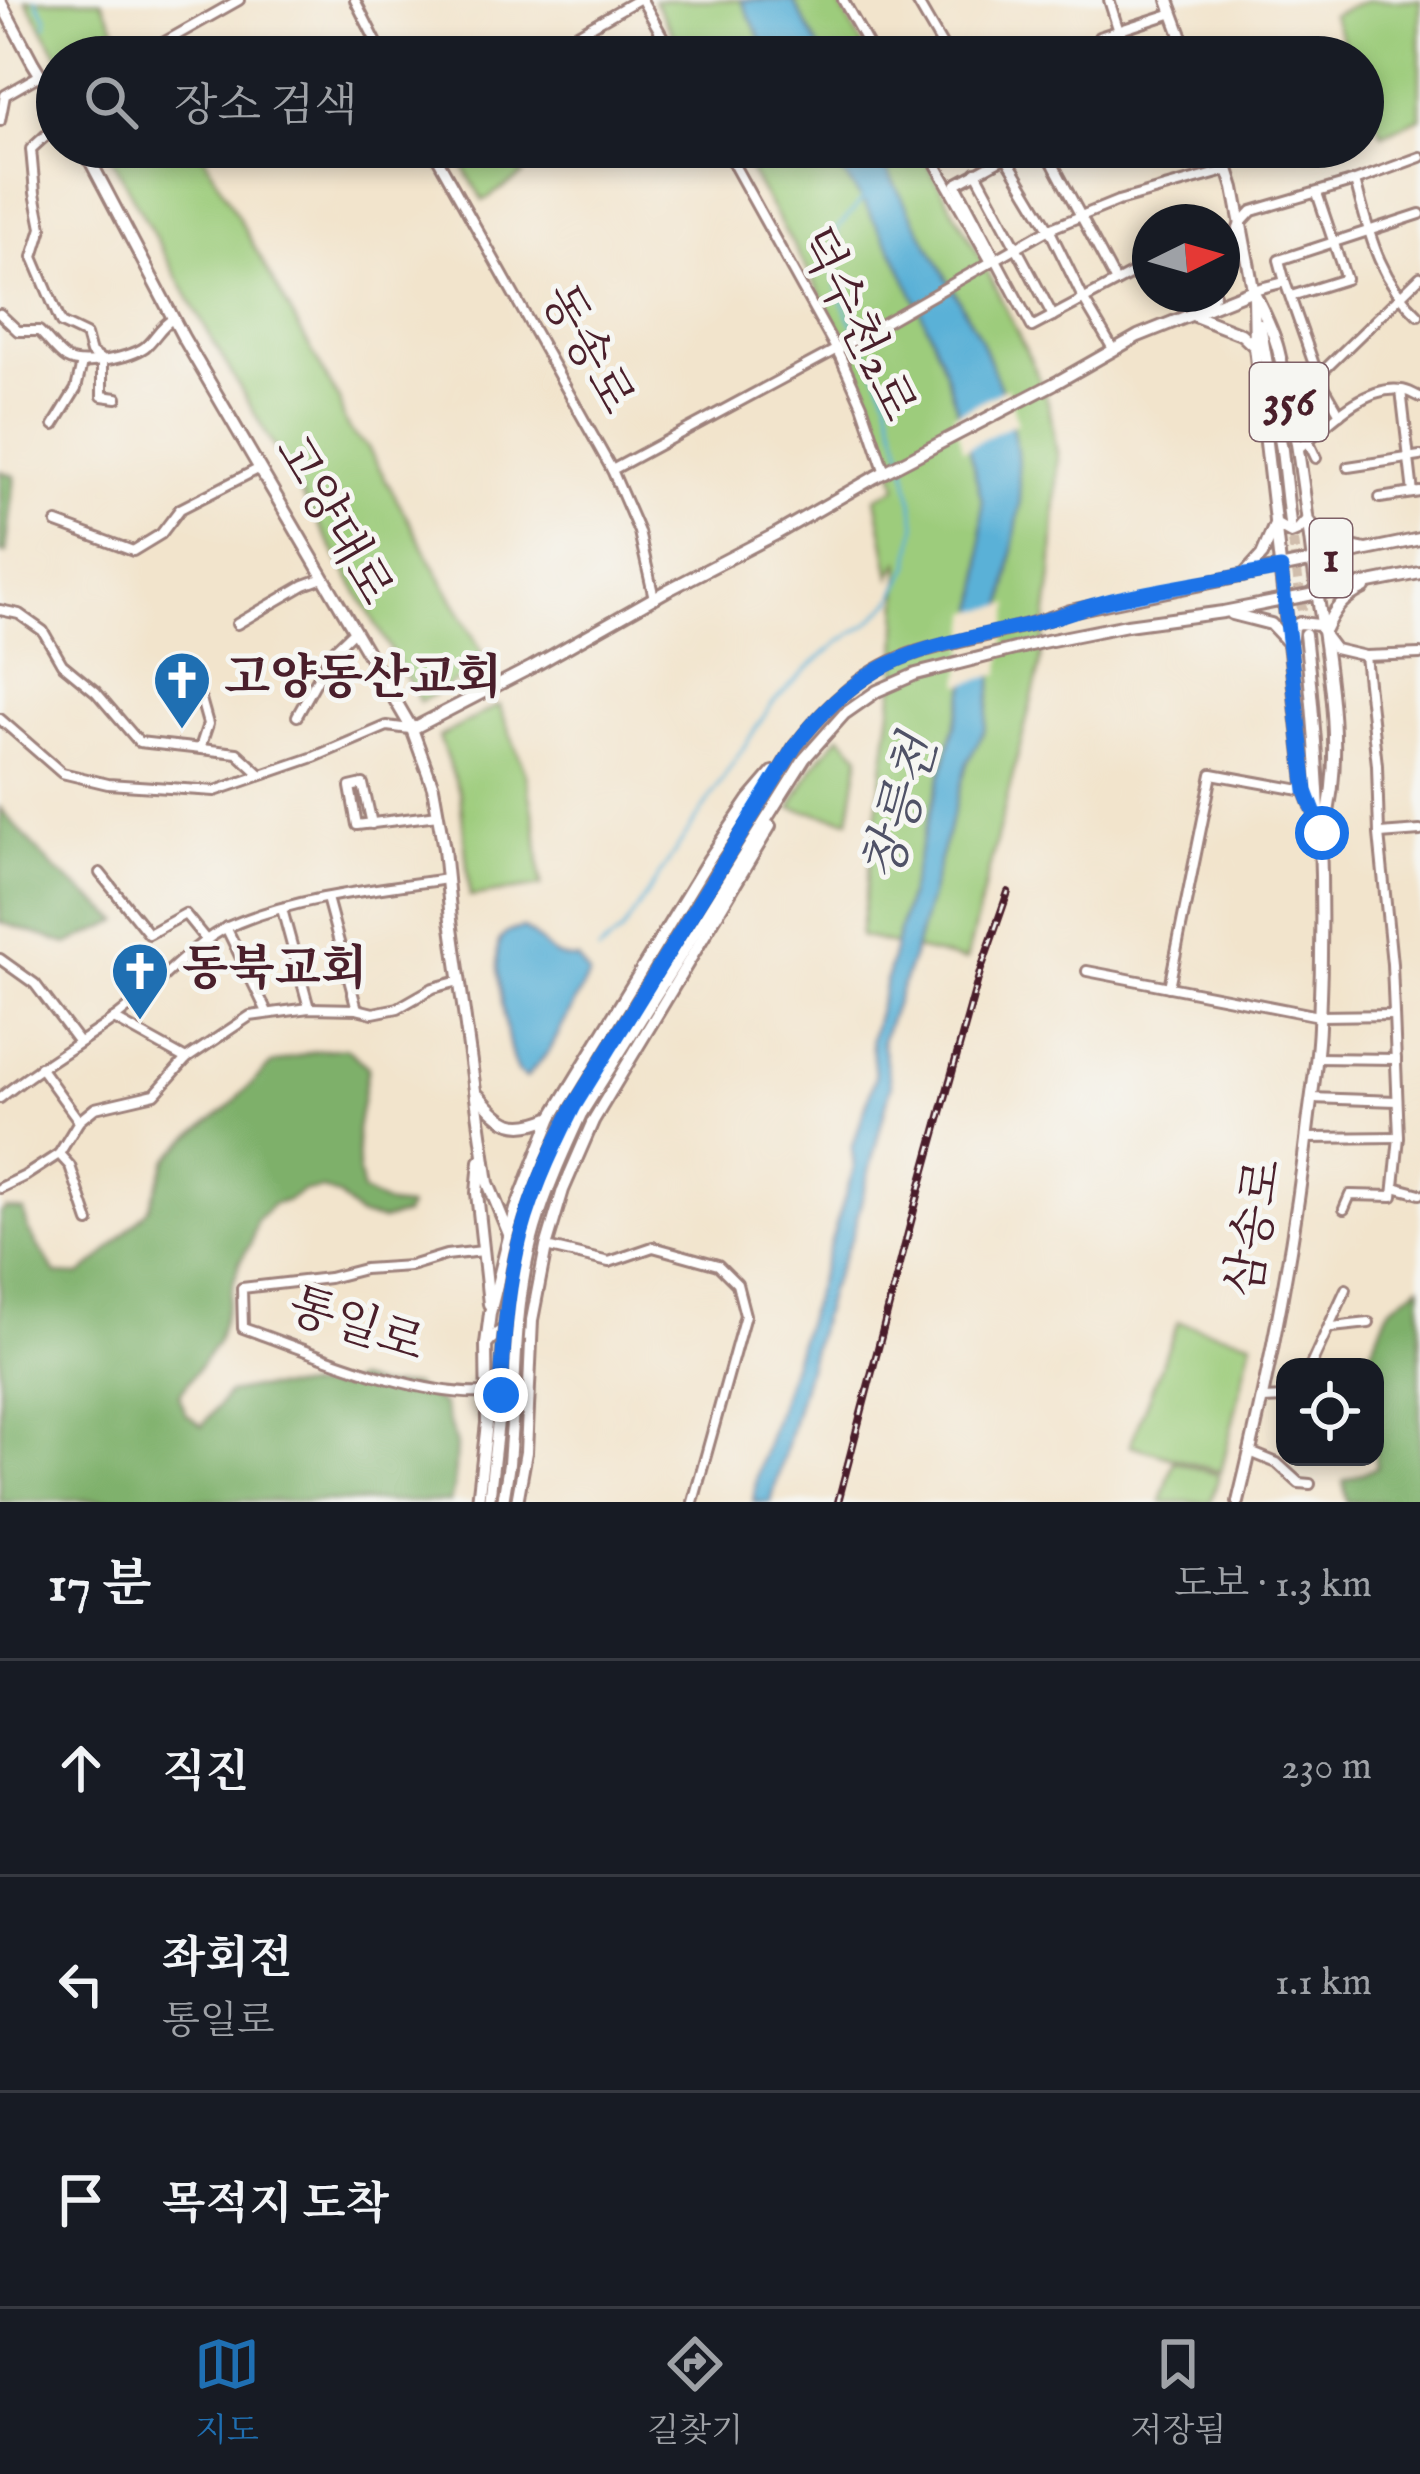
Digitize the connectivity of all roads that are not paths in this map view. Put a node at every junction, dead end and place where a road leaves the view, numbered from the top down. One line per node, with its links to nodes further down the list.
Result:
1 (239, 0): 12 (street)
2 (355, 0): 13 (street)
3 (640, 0): 14 (street); 15 (street)
4 (843, 0): 16 (street)
5 (916, 0): 17 (street)
6 (1109, 0): 11 (street)
7 (1168, 0): 9 (main road)
8 (0, 1): 10 (main road)
9 (1173, 13): 11 (street); 20 (main road)
10 (4, 15): 21 (main road)
11 (1118, 29): 18 (street); 19 (street)
12 (175, 36)
13 (373, 36)
14 (575, 36)
15 (661, 36)
16 (863, 36)
17 (937, 36)
18 (1101, 36)
19 (1120, 36)
20 (1181, 36)
21 (36, 67)
22 (36, 76): 23 (street)
23 (0, 121)
24 (36, 143): 63 (street)
25 (1420, 157): 35 (street)
26 (93, 168): 59 (main road, 고양대로)
27 (443, 168): 76 (street, 동송로)
28 (736, 168): 61 (street, 덕수천2로)
29 (939, 168): 44 (street)
30 (985, 168): 34 (street)
31 (1012, 168): 40 (street)
32 (1055, 168): 38 (street)
33 (1228, 170): 38 (street); 39 (main road, 356)
34 (976, 172): 43 (street); 44 (street)
35 (1355, 181): 36 (street); 41 (street)
36 (1317, 193): 39 (street); 42 (street)
37 (1420, 214): 41 (street)
38 (1082, 217): 40 (street); 48 (street)
39 (1241, 223): 50 (main road, 356)
40 (1049, 230): 43 (street); 53 (street)
41 (1368, 231): 42 (street); 52 (street)
42 (1333, 243): 47 (street); 51 (street)
43 (1017, 247): 44 (street); 57 (street)
44 (994, 260): 57 (street); 61 (street)
45 (1132, 274): 48 (street)
46 (1420, 278): 49 (street)
47 (1285, 282): 50 (street); 51 (street)
48 (1116, 283): 53 (street)
49 (1416, 288): 52 (street)
50 (1253, 290): 58 (main road); 60 (main road, 356); 71 (main road, 356); 82 (main road)
51 (1291, 296): 65 (street)
52 (1400, 298): 56 (street); 65 (street)
53 (1084, 300): 57 (street); 62 (street)
54 (1198, 312): 58 (main road)
55 (0, 314): 64 (street)
56 (1418, 315)
57 (1053, 316)
58 (1194, 316): 60 (main road); 62 (main road)
59 (173, 319): 63 (street); 75 (main road, 고양대로)
60 (1255, 347): 83 (main road, 356)
61 (837, 349): 76 (street); 77 (street, 덕수천2로)
62 (1114, 350): 77 (main road)
63 (102, 360): 64 (street); 68 (street)
64 (82, 363): 70 (street)
65 (1318, 376): 69 (street)
66 (1401, 390): 67 (street); 69 (street); 72 (street)
67 (1420, 397)
68 (117, 398)
69 (1340, 414): 71 (street)
70 (54, 425)
71 (1303, 445): 73 (street); 80 (main road, 356)
72 (1414, 457): 74 (street); 78 (street)
73 (1316, 458)
74 (1348, 467)
75 (260, 468): 81 (street); 89 (main road, 고양대로)
76 (612, 470): 93 (street, 동송로)
77 (885, 472): 93 (main road)
78 (1417, 492): 79 (street)
79 (1381, 498)
80 (1307, 520): 83 (main road); 85 (main road); 86 (main road, 356)
81 (57, 523)
82 (1290, 523)
83 (1275, 524): 87 (main road, 356); 90 (main road)
84 (1420, 539): 85 (main road, 1)
85 (1368, 551): 86 (main road, 1)
86 (1313, 562): 87 (main road, 1); 92 (main road, 356)
87 (1281, 569): 90 (main road, 1); 94 (main road, 356)
88 (1420, 573): 91 (main road, 1)
89 (324, 577): 97 (street); 98 (main road, 고양대로)
90 (1242, 577): 110 (main road, 1)
91 (1374, 583): 92 (main road, 1); 99 (main road)
92 (1318, 593): 94 (main road, 1); 99 (main road, 356)
93 (654, 598): 109 (main road)
94 (1285, 599): 96 (main road, 1); 101 (main road, 356)
95 (0, 610): 111 (street)
96 (1223, 612): 101 (main road); 112 (main road, 1)
97 (236, 624)
98 (355, 630): 107 (street); 109 (main road, 고양대로)
99 (1324, 632): 101 (main road); 102 (street); 105 (main road)
100 (1305, 634): 118 (main road, 삼송로)
101 (1291, 647): 114 (main road)
102 (1335, 649): 104 (street); 105 (street)
103 (1420, 654): 104 (street)
104 (1365, 656): 119 (street)
105 (1326, 660): 118 (main road)
106 (201, 699): 111 (street)
107 (296, 716)
108 (0, 719): 113 (street)
109 (412, 729): 113 (street); 115 (main road, 고양대로)
110 (795, 746): 145 (main road, 1); 146 (main road)
111 (200, 748): 113 (street)
112 (804, 759): 145 (main road, 1); 158 (main road)
113 (260, 774)
114 (1306, 791): 118 (main road); 129 (street)
115 (438, 815): 116 (street); 121 (main road, 고양대로)
116 (372, 824): 116 (street)
117 (1420, 831): 119 (street)
118 (1322, 833): 134 (main road, 삼송로)
119 (1379, 834): 133 (street)
120 (100, 873): 125 (street)
121 (447, 880): 122 (street); 128 (main road, 고양대로)
122 (327, 898): 123 (street); 131 (street)
123 (281, 910): 124 (street); 130 (street)
124 (226, 927): 125 (street); 132 (street)
125 (207, 941): 135 (street)
126 (0, 959): 136 (street)
127 (1087, 971): 129 (street)
128 (460, 981): 131 (street); 141 (main road, 고양대로)
129 (1169, 987): 134 (street)
130 (309, 1009): 131 (street); 132 (street)
131 (358, 1009)
132 (266, 1012): 138 (street)
133 (1394, 1015): 134 (street); 139 (street)
134 (1319, 1016): 137 (main road, 삼송로)
135 (114, 1019): 136 (street); 138 (street)
136 (78, 1042): 140 (street)
137 (1316, 1058): 139 (street); 143 (main road, 삼송로)
138 (186, 1059): 147 (street)
139 (1396, 1059): 144 (street)
140 (40, 1067): 142 (street); 147 (street)
141 (477, 1094): 146 (main road); 150 (main road, 고양대로)
142 (0, 1098)
143 (1311, 1098): 144 (street, 삼송로); 149 (main road, 삼송로)
144 (1397, 1101): 148 (street)
145 (578, 1110): 173 (main road, 1, bridge); 174 (main road, 1, bridge)
146 (552, 1117): 157 (main road)
147 (79, 1120): 151 (street)
148 (1399, 1137): 149 (street, 삼송로); 152 (street)
149 (1307, 1138): 169 (main road, 삼송로)
150 (482, 1146): 157 (main road, 고양대로); 159 (main road)
151 (59, 1154): 153 (street); 156 (street)
152 (1394, 1187): 154 (street); 155 (street)
153 (0, 1188)
154 (1420, 1194)
155 (1344, 1209)
156 (89, 1222)
157 (508, 1234): 158 (main road); 161 (main road)
158 (546, 1247): 164 (main road); 176 (street)
159 (483, 1252): 161 (main road); 167 (street, 통일로)
160 (1346, 1289): 163 (street, 삼송로)
161 (490, 1313): 165 (main road)
162 (1369, 1323): 163 (street)
163 (1331, 1328): 166 (street, 삼송로)
164 (531, 1341): 165 (main road); 175 (main road)
165 (486, 1343): 167 (main road)
166 (1315, 1358)
167 (488, 1393): 172 (main road)
168 (1276, 1399): 169 (street)
169 (1263, 1400): 170 (main road, 삼송로)
170 (1250, 1452): 171 (street); 177 (main road, 삼송로)
171 (1310, 1484)
172 (478, 1502)
173 (489, 1502)
174 (503, 1502)
175 (517, 1502)
176 (693, 1502)
177 (1238, 1502)

